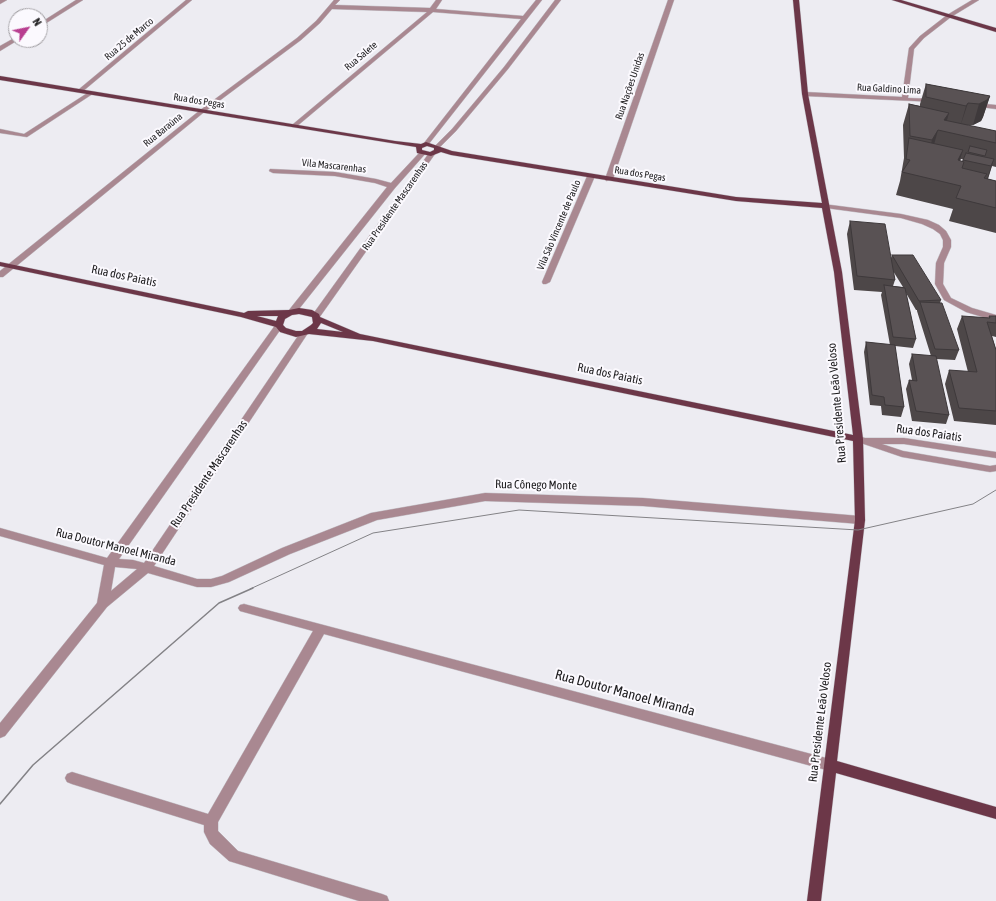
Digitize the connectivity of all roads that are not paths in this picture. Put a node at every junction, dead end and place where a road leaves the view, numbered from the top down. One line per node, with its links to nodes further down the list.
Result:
1 (4, 0): 12 (street)
2 (80, 0): 17 (street)
3 (188, 0): 20 (street, Rua 25 de Marco)
4 (337, 0): 13 (street, Rua Baraúna)
5 (440, 0): 14 (street, Rua Salete)
6 (539, 0): 16 (street, Rua Presidente Mascarenhas)
7 (558, 0): 31 (street, Rua Presidente Mascarenhas)
8 (671, 0): 34 (street, Rua Nações Unidas)
9 (796, 0): 22 (main road, Rua Presidente Leão Veloso)
10 (895, 0): 15 (main road)
11 (976, 0): 15 (street)
12 (0, 2)
13 (332, 7): 14 (street); 27 (street, Rua Baraúna)
14 (432, 10): 16 (street); 28 (street, Rua Salete)
15 (948, 16): 18 (main road); 23 (street)
16 (524, 18): 30 (street, Rua Presidente Mascarenhas)
17 (48, 20)
18 (996, 30)
19 (0, 78): 20 (main road, Rua dos Pegas)
20 (80, 91): 21 (main road, Rua dos Pegas)
21 (92, 93): 27 (main road, Rua dos Pegas); 29 (street)
22 (805, 94): 23 (street, Rua Galdino Lima); 36 (main road, Rua Presidente Leão Veloso)
23 (905, 99): 24 (street, Rua Galdino Lima)
24 (944, 102)
25 (967, 104): 26 (street)
26 (996, 107)
27 (201, 112): 28 (main road, Rua dos Pegas); 38 (street, Rua Baraúna)
28 (294, 126): 30 (main road, Rua dos Pegas)
29 (0, 131)
30 (422, 148): 31 (main road, Rua dos Pegas); 35 (street, Rua Presidente Mascarenhas)
31 (435, 150): 33 (main road, Rua dos Pegas); 43 (street, Rua Presidente Mascarenhas)
32 (273, 171): 35 (street, Vila Mascarenhas)
33 (591, 176): 34 (main road, Rua dos Pegas); 40 (street, Vila São Vincente de Paulo)
34 (609, 179): 36 (main road, Rua dos Pegas)
35 (392, 186): 41 (street, Rua Presidente Mascarenhas)
36 (826, 206): 44 (street); 48 (main road, Rua Presidente Leão Veloso)
37 (0, 264): 38 (main road, Rua dos Paiatis)
38 (10, 266): 39 (street, Rua Baraúna); 42 (main road, Rua dos Paiatis)
39 (0, 275)
40 (546, 282)
41 (290, 312): 42 (main road, Rua dos Paiatis); 43 (main road, Rua dos Paiatis); 45 (main road)
42 (242, 315): 45 (main road, Rua dos Paiatis)
43 (317, 318): 46 (main road); 47 (main road, Rua dos Paiatis)
44 (996, 318)
45 (279, 326): 46 (main road, Rua dos Paiatis); 53 (street, Rua Presidente Mascarenhas)
46 (307, 332): 47 (main road, Rua dos Paiatis); 54 (street, Rua Presidente Mascarenhas)
47 (358, 335): 48 (main road, Rua dos Paiatis)
48 (858, 439): 49 (street, Rua dos Paiatis); 50 (street, Rua dos Paiatis); 51 (main road, Rua Presidente Leão Veloso)
49 (996, 456)
50 (993, 468)
51 (860, 520): 55 (street, Rua Cônego Monte); 60 (main road, Rua Presidente Leão Veloso)
52 (0, 532): 53 (street, Rua Doutor Manoel Miranda)
53 (110, 563): 54 (street, Rua Doutor Manoel Miranda); 56 (street, Rua Presidente Mascarenhas)
54 (147, 567): 55 (street, Rua Doutor Manoel Miranda); 56 (street, Rua Presidente Mascarenhas)
55 (225, 579)
56 (103, 604): 59 (street, Rua Presidente Mascarenhas)
57 (244, 608): 58 (street, Rua Doutor Manoel Miranda)
58 (321, 628): 60 (street, Rua Doutor Manoel Miranda); 63 (street)
59 (0, 732)
60 (830, 765): 62 (main road, Rua Doutor Manoel Miranda); 65 (main road, Rua Presidente Leão Veloso)
61 (72, 778): 63 (street)
62 (996, 813)
63 (211, 821): 64 (street)
64 (382, 901)
65 (814, 901)

